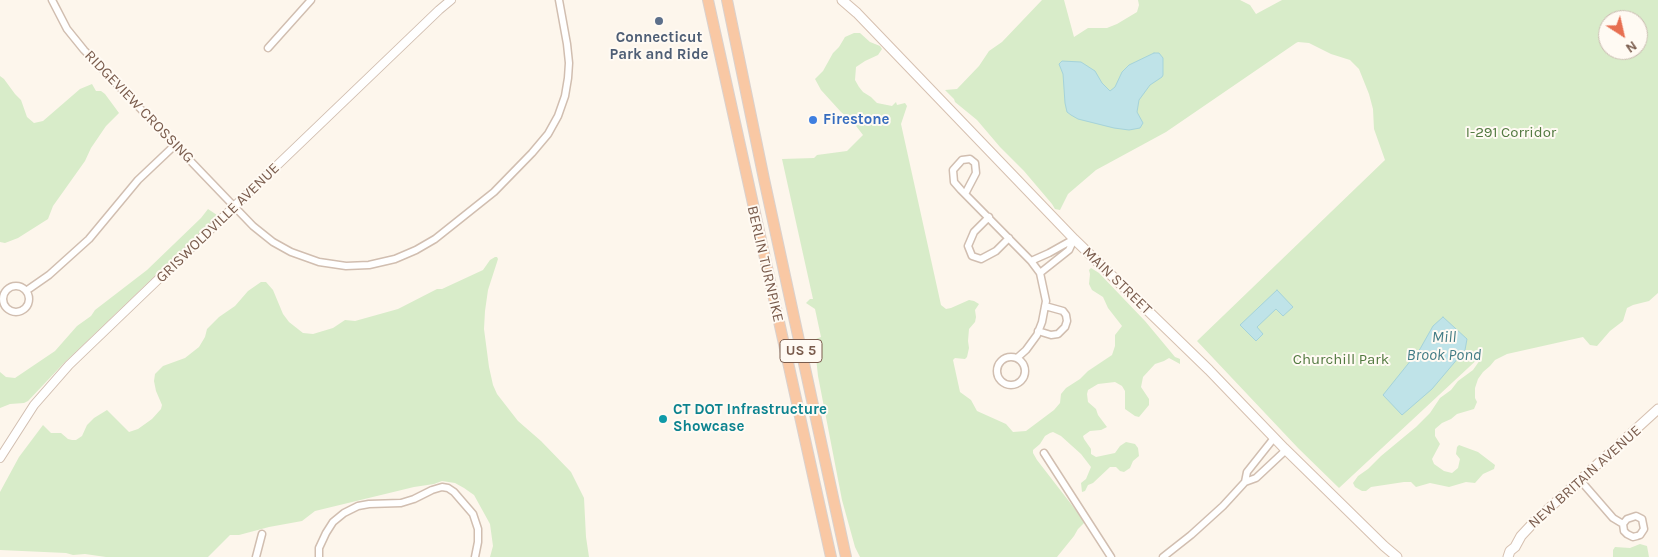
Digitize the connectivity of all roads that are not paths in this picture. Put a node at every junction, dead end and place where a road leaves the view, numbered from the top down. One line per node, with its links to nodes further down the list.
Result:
1 (52, 0): 9 (street, RIDGEVIEW CROSSING)
2 (311, 0): 8 (street)
3 (451, 0): 13 (street, GRISWOLDVILLE AVENUE)
4 (559, 0): 13 (street, RIDGEVIEW CROSSING)
5 (708, 0): 12 (highway, BERLIN TURNPIKE / US 5)
6 (727, 0): 10 (highway, BERLIN TURNPIKE / US 5)
7 (842, 0): 16 (main road, MAIN STREET)
8 (268, 48)
9 (175, 145): 13 (street, RIDGEVIEW CROSSING); 19 (street)
10 (764, 179): 12 (highway); 30 (highway, BERLIN TURNPIKE / US 5)
11 (965, 194): 11 (street); 14 (street)
12 (751, 200): 32 (highway, BERLIN TURNPIKE / US 5)
13 (235, 206): 27 (street, GRISWOLDVILLE AVENUE)
14 (988, 217): 15 (street); 15 (street)
15 (1009, 238): 17 (street)
16 (1074, 238): 17 (street); 18 (street); 24 (main road, MAIN STREET)
17 (1031, 261): 18 (street)
18 (1040, 273): 20 (street)
19 (26, 291): 19 (street)
20 (1045, 306): 21 (street); 21 (street)
21 (1038, 331): 22 (street)
22 (1017, 358): 22 (street)
23 (1658, 409): 28 (main road, NEW BRITAIN AVENUE)
24 (1274, 438): 25 (main road, MAIN STREET); 29 (street)
25 (1286, 450): 29 (street); 42 (main road, MAIN STREET)
26 (1044, 453): 40 (street)
27 (0, 458)
28 (1580, 480): 31 (street); 34 (main road, NEW BRITAIN AVENUE)
29 (1246, 482): 41 (street)
30 (838, 523): 32 (highway); 39 (highway, BERLIN TURNPIKE / US 5)
31 (1623, 524)
32 (824, 526): 38 (highway, BERLIN TURNPIKE / US 5)
33 (262, 534): 35 (street)
34 (1515, 547): 43 (main road, NEW BRITAIN AVENUE); 44 (main road)
35 (256, 557)
36 (319, 557): 37 (street)
37 (475, 557)
38 (831, 557)
39 (846, 557)
40 (1111, 557)
41 (1163, 557)
42 (1397, 557)
43 (1508, 557)
44 (1515, 557)

